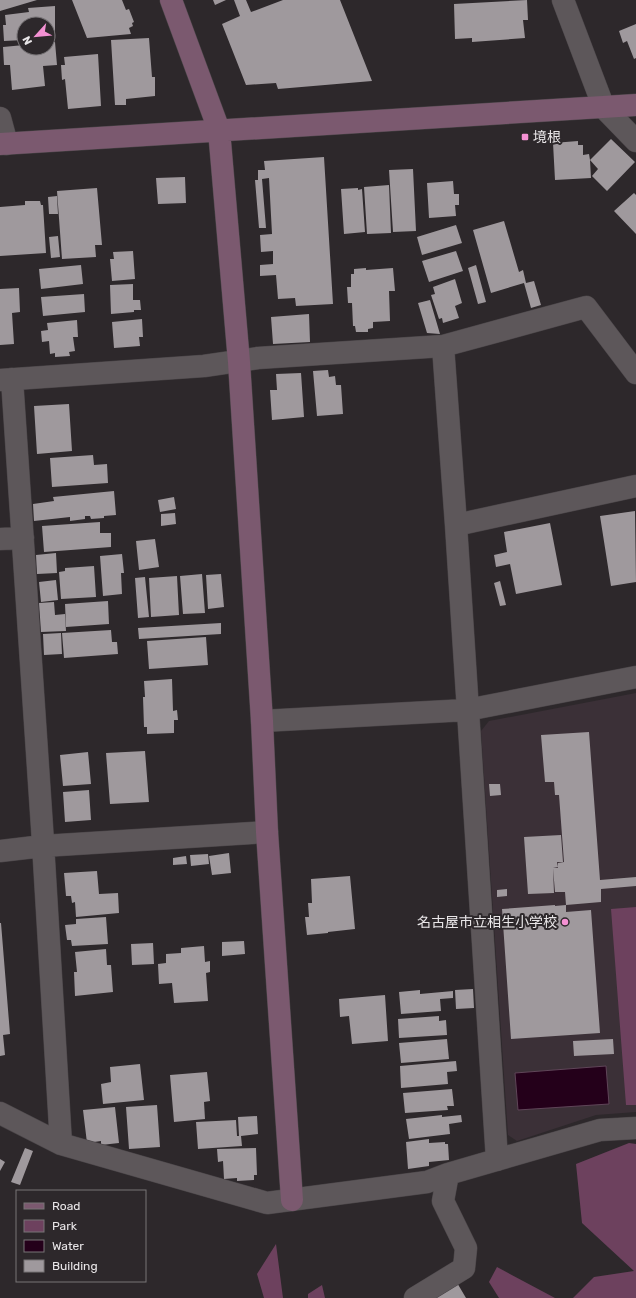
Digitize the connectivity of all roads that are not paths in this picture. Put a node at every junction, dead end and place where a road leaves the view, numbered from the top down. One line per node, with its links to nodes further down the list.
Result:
1 (171, 0): 6 (street)
2 (563, 0): 4 (street)
3 (636, 105): 4 (street)
4 (604, 108): 6 (street); 7 (street)
5 (0, 118): 8 (street)
6 (219, 130): 8 (street); 10 (street)
7 (636, 141)
8 (3, 144)
9 (443, 346): 10 (street); 11 (street); 14 (street)
10 (239, 362): 12 (street); 19 (street)
11 (636, 373)
12 (6, 380): 15 (street)
13 (636, 486): 14 (street)
14 (456, 525): 18 (street)
15 (22, 538): 16 (street); 21 (street)
16 (0, 539)
17 (636, 677): 18 (street)
18 (467, 710): 19 (street); 26 (street)
19 (262, 721): 20 (street)
20 (267, 832): 21 (street); 28 (street)
21 (43, 846): 22 (street); 25 (street)
22 (0, 851)
23 (0, 1113): 25 (street)
24 (636, 1128): 26 (street)
25 (60, 1144): 28 (street)
26 (497, 1160): 27 (street)
27 (448, 1174): 28 (street); 29 (street)
28 (292, 1200)
29 (415, 1298)

